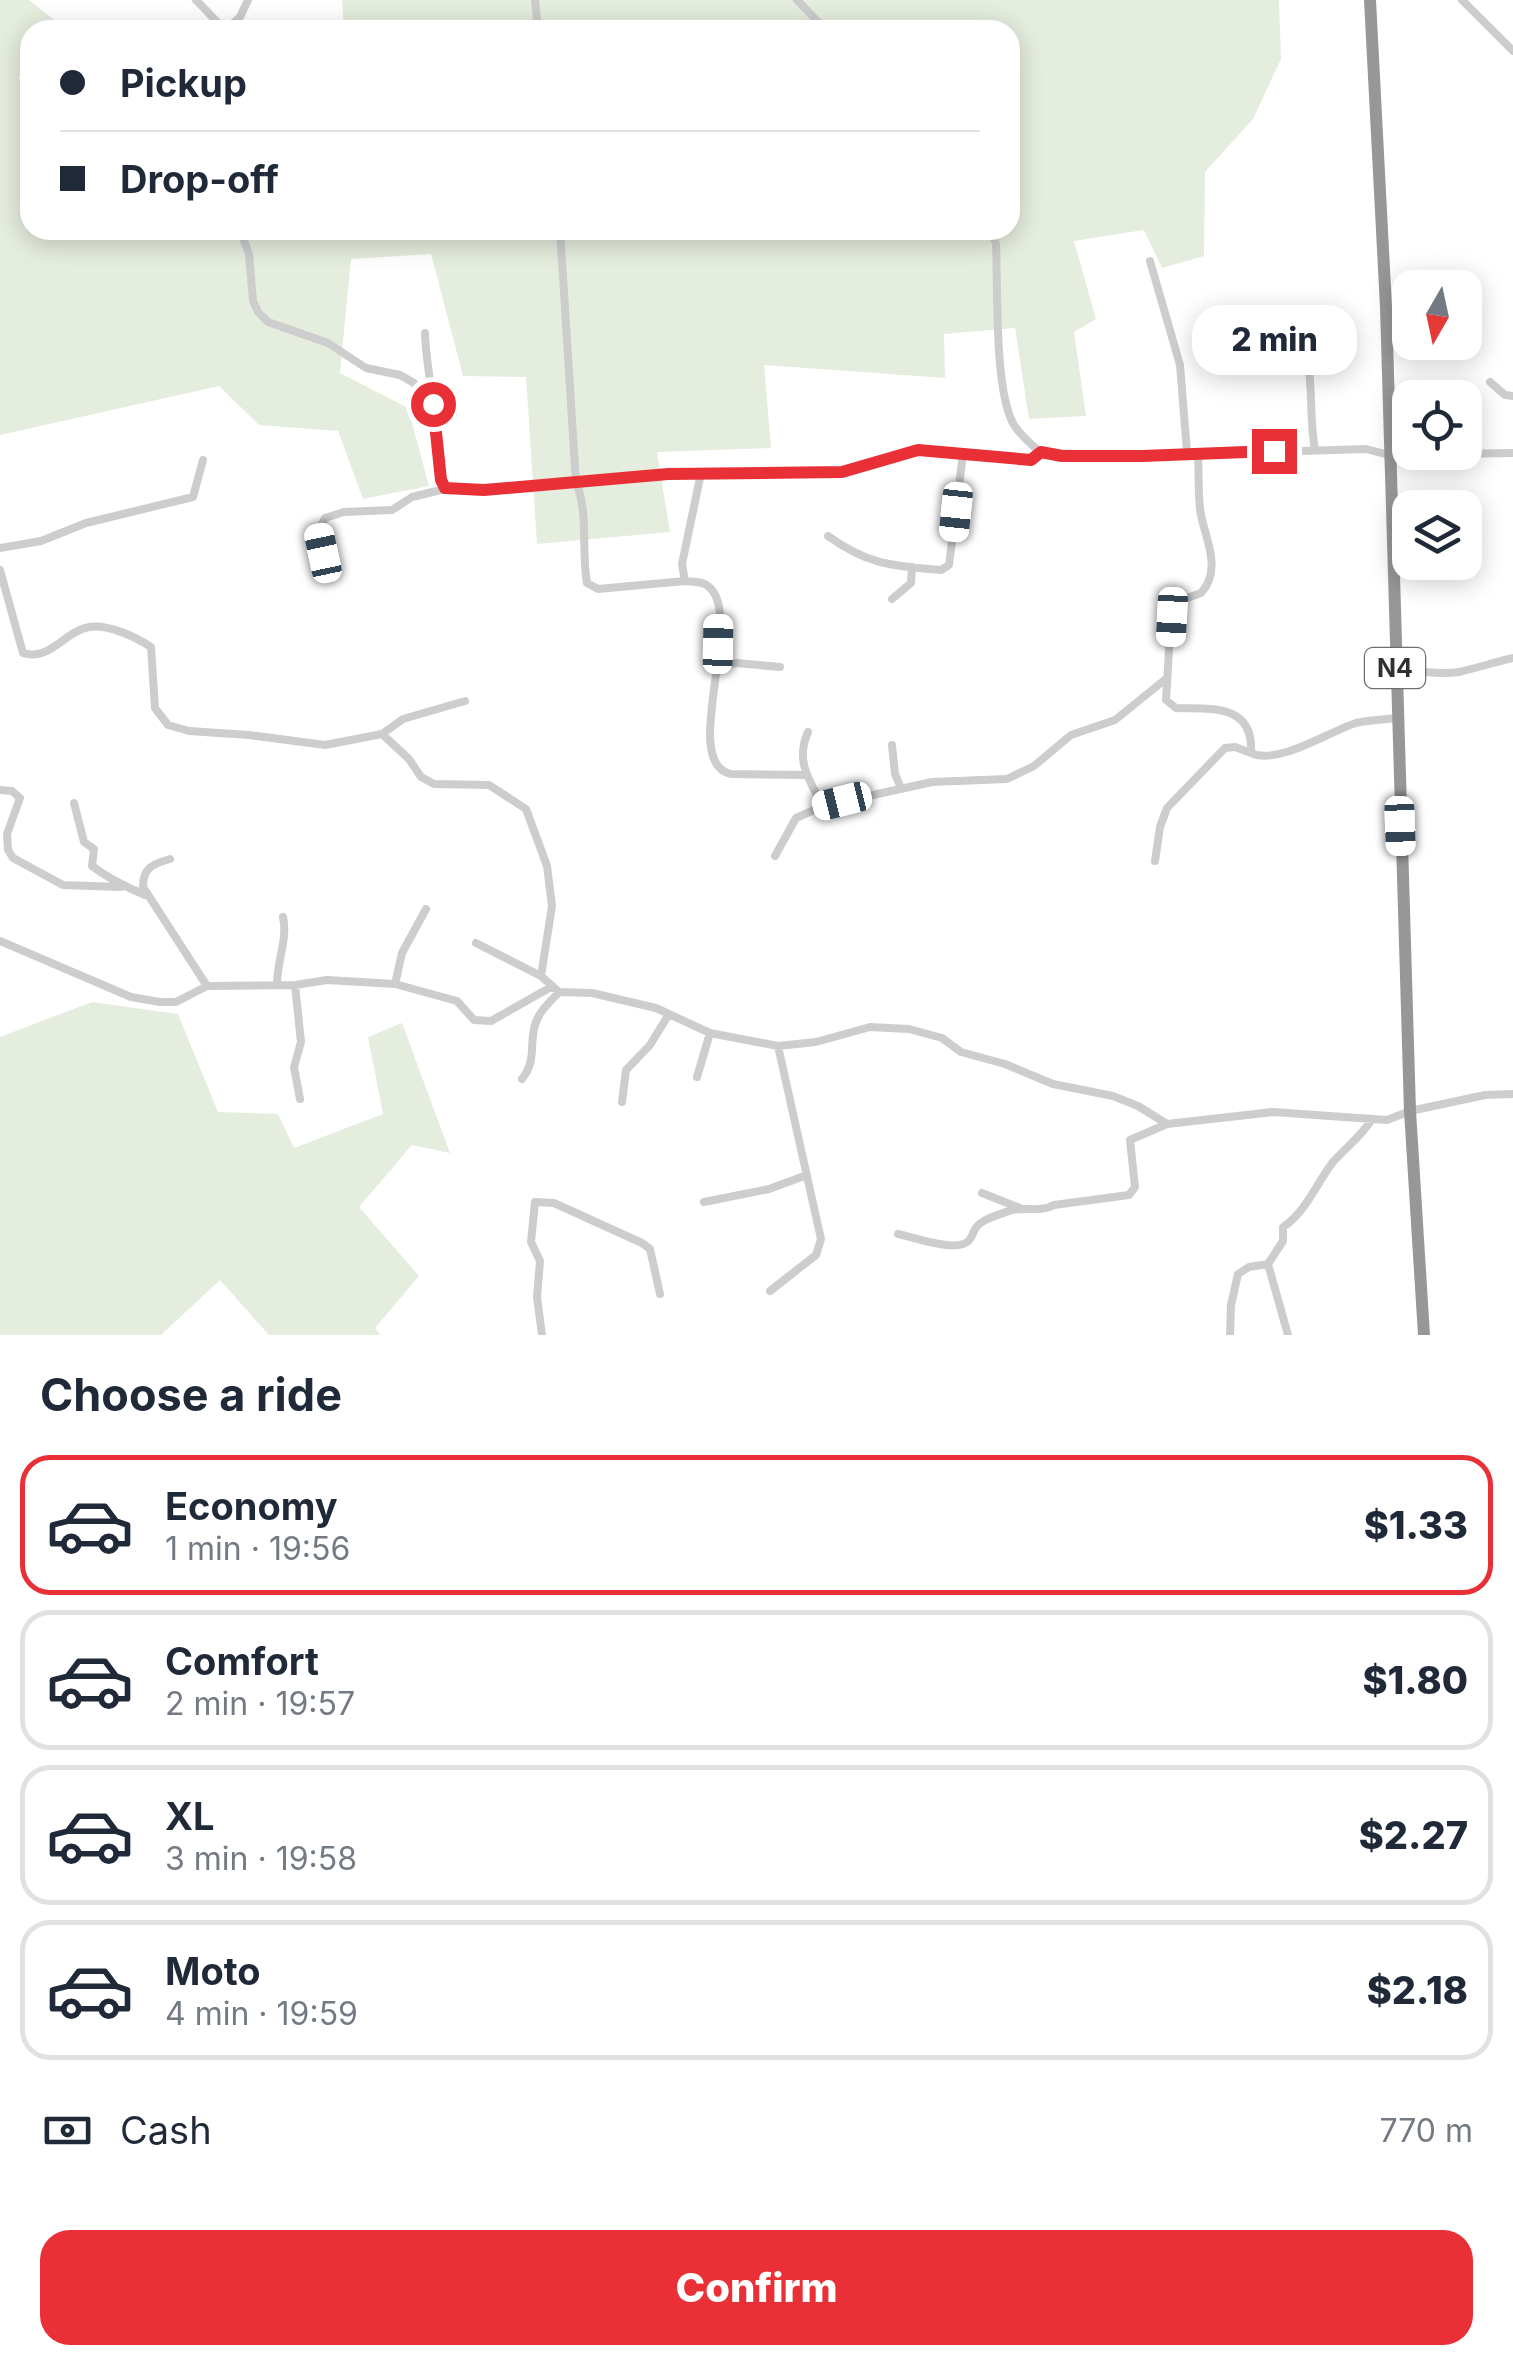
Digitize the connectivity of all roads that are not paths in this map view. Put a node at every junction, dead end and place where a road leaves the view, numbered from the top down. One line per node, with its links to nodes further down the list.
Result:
1 (196, 0): 5 (street)
2 (797, 0): 6 (street)
3 (1370, 0): 23 (highway, N4)
4 (1462, 0): 7 (street)
5 (215, 20)
6 (816, 20)
7 (1513, 51)
8 (244, 240): 16 (street)
9 (561, 240): 26 (street)
10 (995, 240): 18 (street)
11 (1150, 261): 19 (street)
12 (1288, 317): 17 (street)
13 (425, 332): 16 (street)
14 (1490, 382): 15 (street)
15 (1513, 396)
16 (433, 404): 27 (street)
17 (1315, 450): 20 (street); 23 (street)
18 (1041, 452): 19 (street); 22 (street)
19 (1186, 452): 20 (street)
20 (1198, 453): 39 (street)
21 (1513, 453): 23 (street)
22 (963, 454): 25 (street); 31 (street)
23 (1389, 455): 38 (highway, N4)
24 (203, 460): 29 (street)
25 (701, 473): 26 (street); 33 (street)
26 (576, 482): 27 (street); 33 (street)
27 (445, 488): 30 (street)
28 (828, 536): 31 (street)
29 (0, 548)
30 (323, 553)
31 (912, 568): 34 (street)
32 (0, 570): 43 (street)
33 (685, 581): 37 (street)
34 (892, 599)
35 (1513, 658): 38 (street)
36 (780, 667): 37 (street)
37 (717, 668): 46 (street)
38 (1396, 676): 41 (highway, N4)
39 (1167, 678): 45 (street); 47 (street)
40 (465, 701): 43 (street)
41 (1396, 718): 45 (street); 74 (highway, N4)
42 (808, 732): 46 (street)
43 (382, 734): 60 (street)
44 (892, 745): 47 (street)
45 (1251, 753): 53 (street)
46 (808, 776): 50 (street)
47 (901, 788): 50 (street)
48 (0, 790): 54 (street)
49 (74, 803): 54 (street)
50 (822, 806): 51 (street)
51 (775, 856)
52 (170, 859): 55 (street)
53 (1155, 861)
54 (121, 887): 55 (street)
55 (146, 896): 64 (street)
56 (426, 909): 63 (street)
57 (283, 917): 61 (street)
58 (0, 942): 64 (street)
59 (476, 943): 60 (street)
60 (541, 976): 65 (street)
61 (278, 984): 62 (street); 64 (street)
62 (294, 984): 63 (street); 72 (street)
63 (395, 984): 65 (street)
64 (206, 986)
65 (555, 990): 66 (street); 70 (street)
66 (669, 1014): 67 (street); 73 (street)
67 (710, 1032): 68 (street); 69 (street)
68 (778, 1046): 76 (street); 77 (street)
69 (697, 1076)
70 (522, 1079)
71 (1513, 1094): 74 (street)
72 (300, 1099)
73 (622, 1102)
74 (1410, 1111): 75 (street); 88 (highway, N4)
75 (1372, 1119): 76 (street); 82 (street)
76 (1166, 1124): 80 (street)
77 (807, 1175): 79 (street); 83 (street)
78 (982, 1193): 80 (street)
79 (704, 1202)
80 (1020, 1208): 81 (street)
81 (898, 1234)
82 (1268, 1264): 86 (street); 87 (street)
83 (770, 1290)
84 (660, 1294): 85 (street)
85 (542, 1335)
86 (1230, 1335)
87 (1288, 1335)
88 (1424, 1335)

